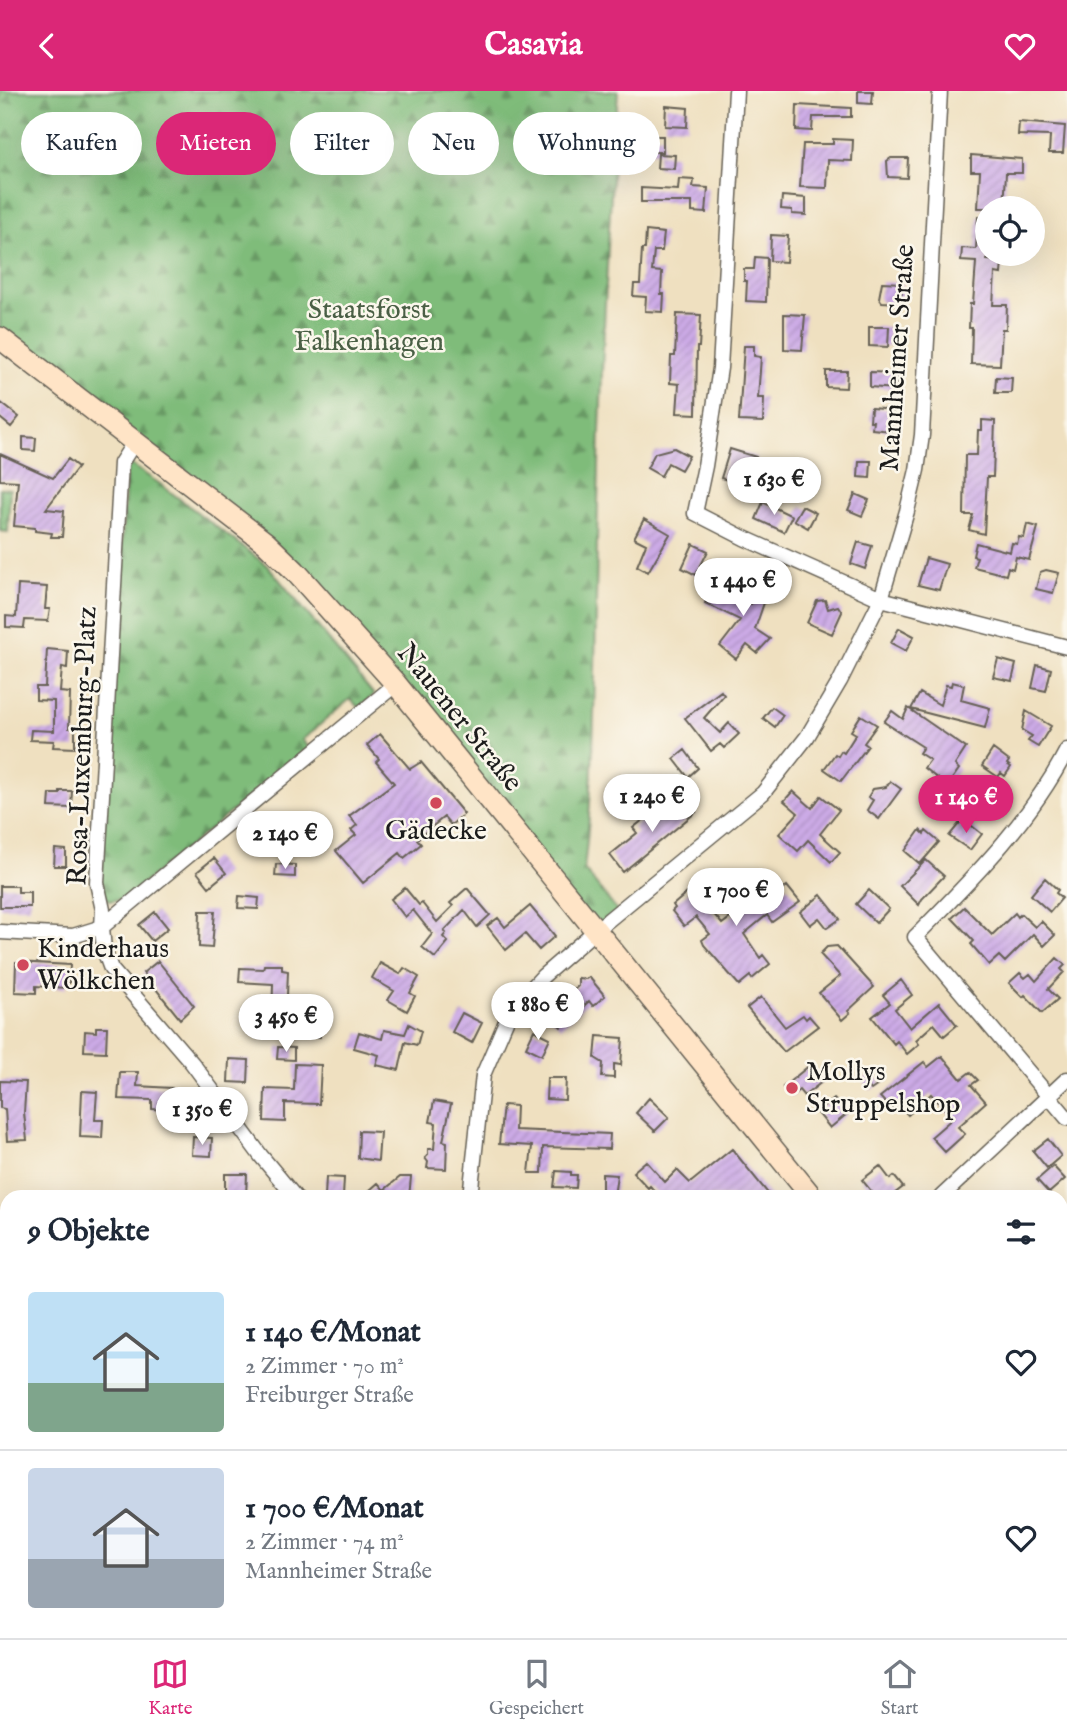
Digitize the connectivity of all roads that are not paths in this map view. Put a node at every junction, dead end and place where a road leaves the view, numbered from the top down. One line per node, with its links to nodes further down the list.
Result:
1 (736, 91): 5 (street)
2 (940, 91): 5 (street, Mannheimer Straße)
3 (0, 338): 4 (main road, Nauener Straße)
4 (135, 441): 7 (main road, Nauener Straße); 9 (street, Rosa-Luxemburg-Platz)
5 (881, 599): 6 (street); 10 (street, Mannheimer Straße)
6 (1067, 647)
7 (396, 684): 9 (street, Rosa-Luxemburg-Platz); 10 (main road, Nauener Straße)
8 (1067, 750): 13 (street)
9 (102, 927): 11 (street); 15 (street)
10 (595, 931): 16 (street, Mannheimer Straße); 17 (main road, Nauener Straße)
11 (0, 932)
12 (1067, 1079): 13 (street)
13 (1049, 1095): 14 (street); 18 (street)
14 (1067, 1118)
15 (289, 1190)
16 (471, 1190)
17 (806, 1190)
18 (948, 1190)

